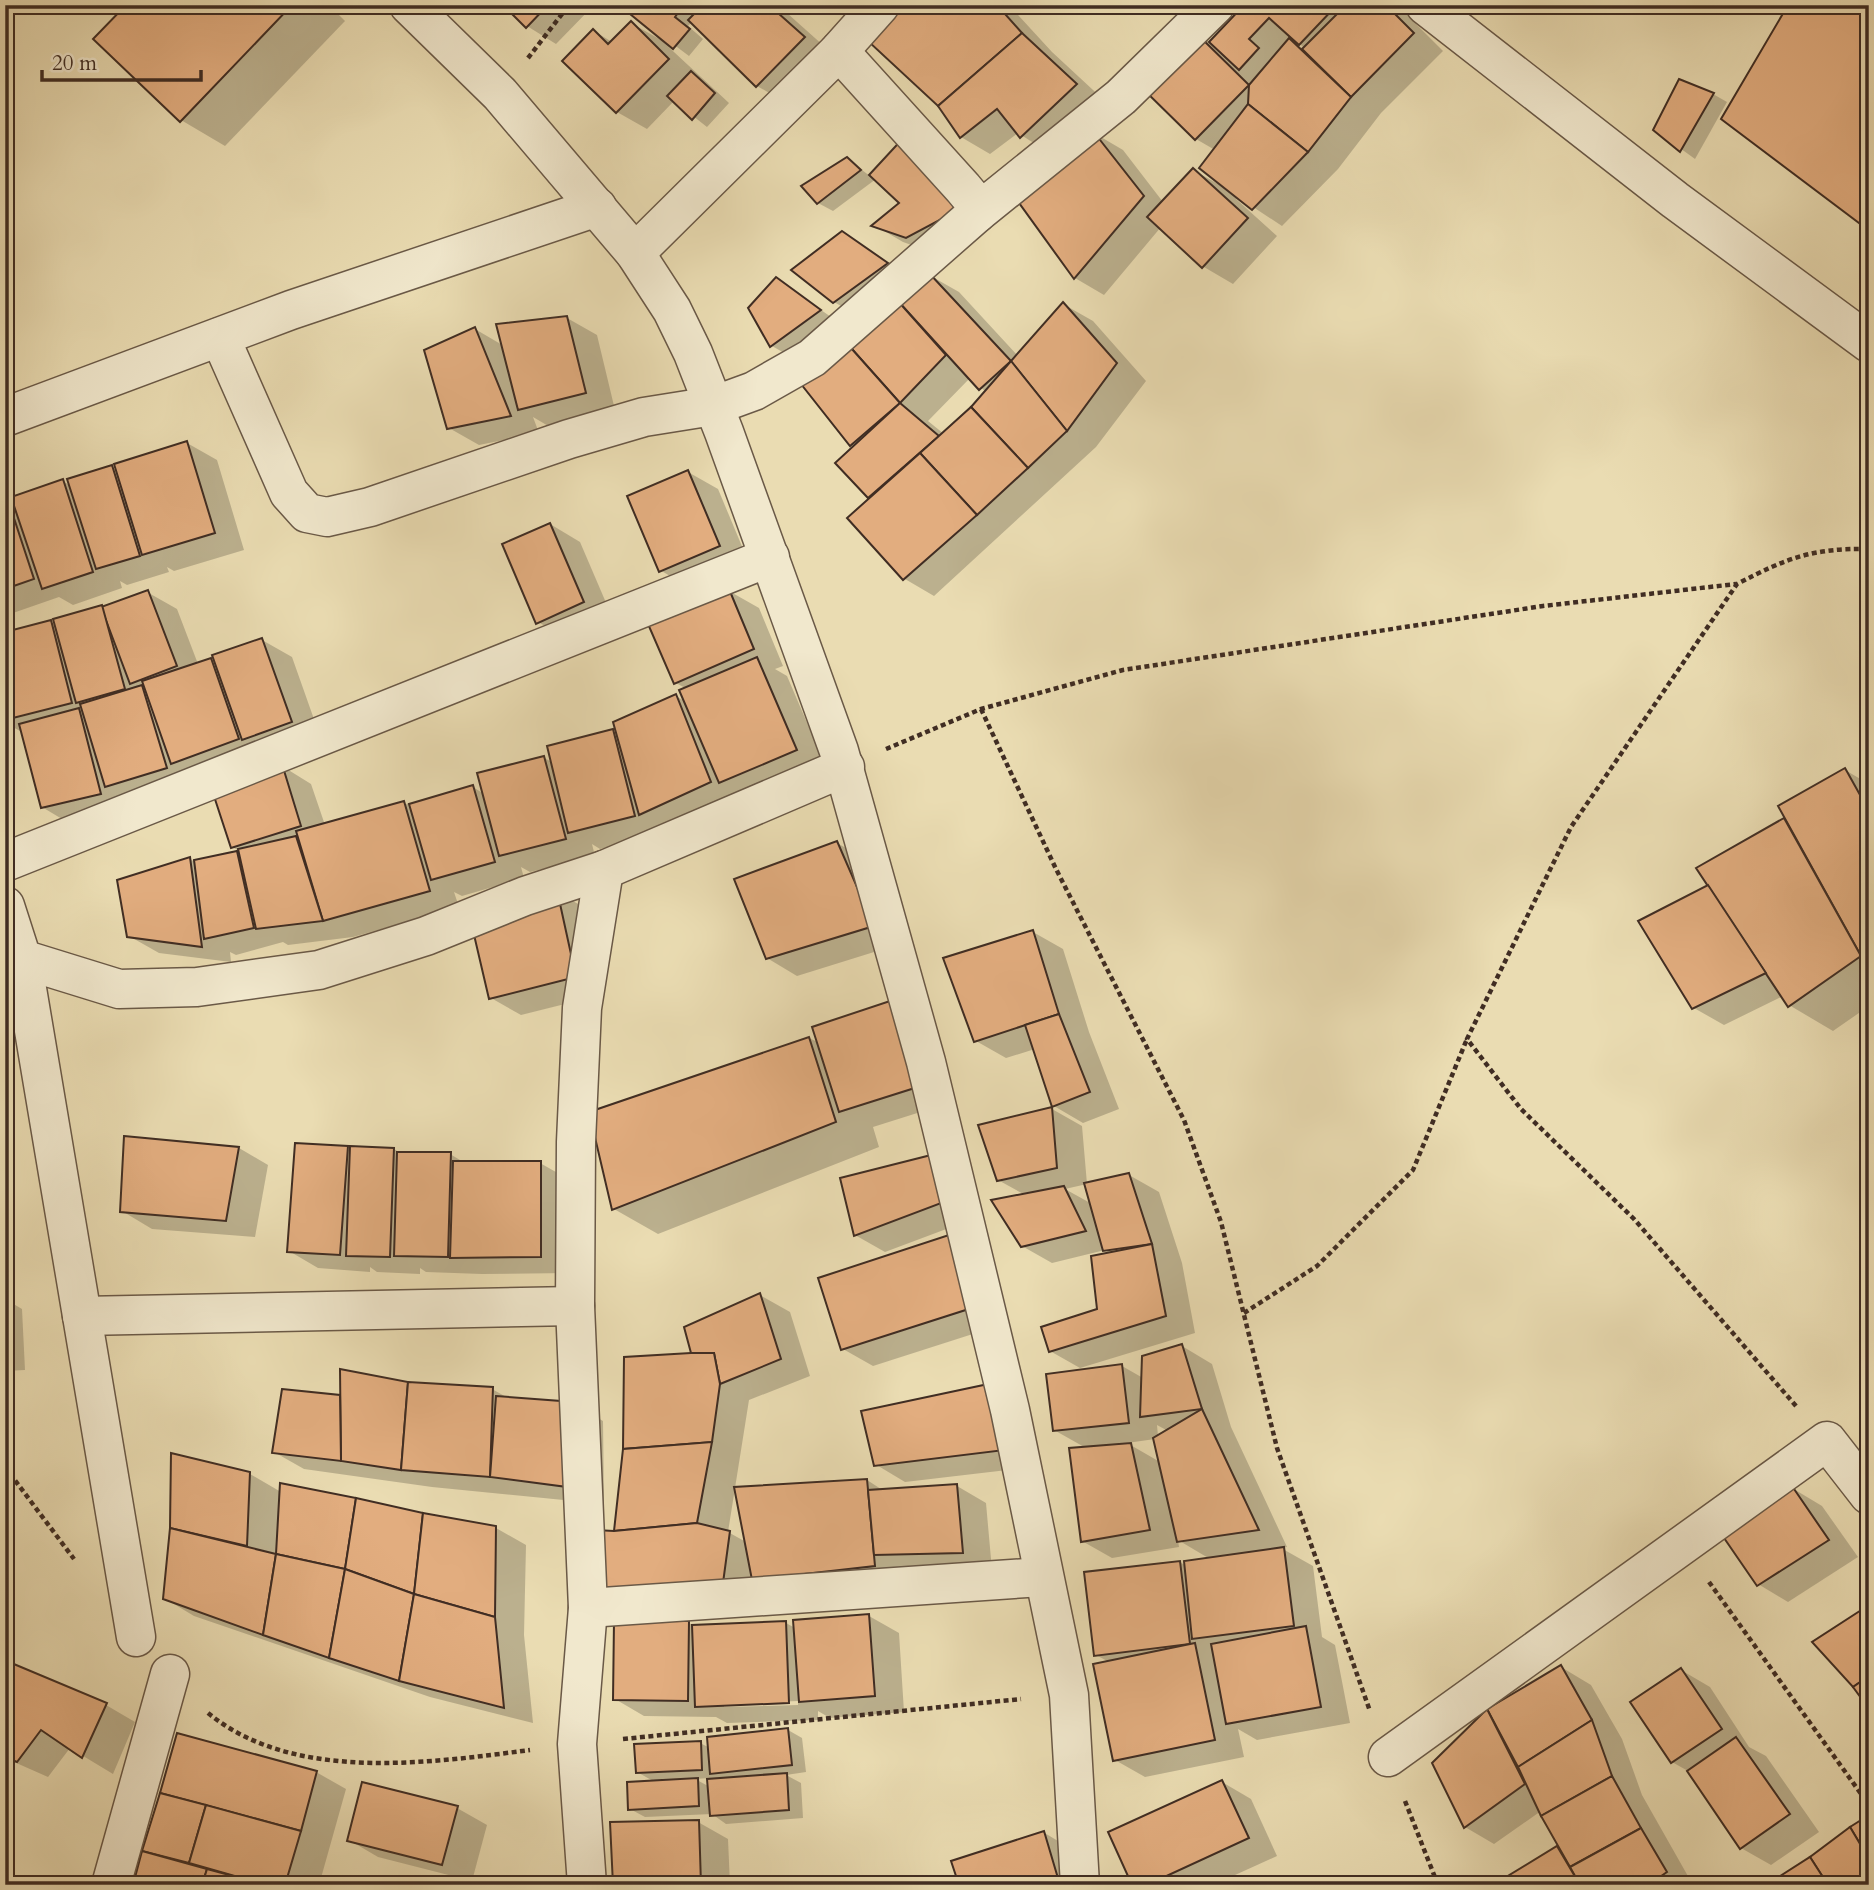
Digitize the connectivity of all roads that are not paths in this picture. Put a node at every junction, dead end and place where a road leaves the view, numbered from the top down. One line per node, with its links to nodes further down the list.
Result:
1 (409, 5): 6 (street)
2 (880, 5): 5 (street)
3 (1215, 5): 7 (street)
4 (1425, 5): 10 (street)
5 (839, 51): 7 (street); 8 (street)
6 (597, 207): 8 (street); 9 (street)
7 (977, 213): 11 (street)
8 (635, 253): 11 (street)
9 (220, 337): 11 (street); 12 (street)
10 (1869, 342)
11 (713, 406): 13 (street)
12 (5, 417)
13 (770, 557): 14 (street); 15 (street)
14 (845, 767): 16 (street); 22 (street)
15 (5, 862)
16 (604, 870): 18 (street); 19 (street)
17 (5, 906): 18 (street)
18 (22, 959): 20 (street)
19 (575, 1306): 20 (street); 23 (street)
20 (82, 1317): 24 (street)
21 (1869, 1495): 26 (street)
22 (1042, 1577): 23 (street); 29 (street)
23 (588, 1608): 28 (street)
24 (136, 1637)
25 (170, 1674): 27 (street)
26 (1388, 1757)
27 (111, 1885)
28 (587, 1885)
29 (1080, 1885)

